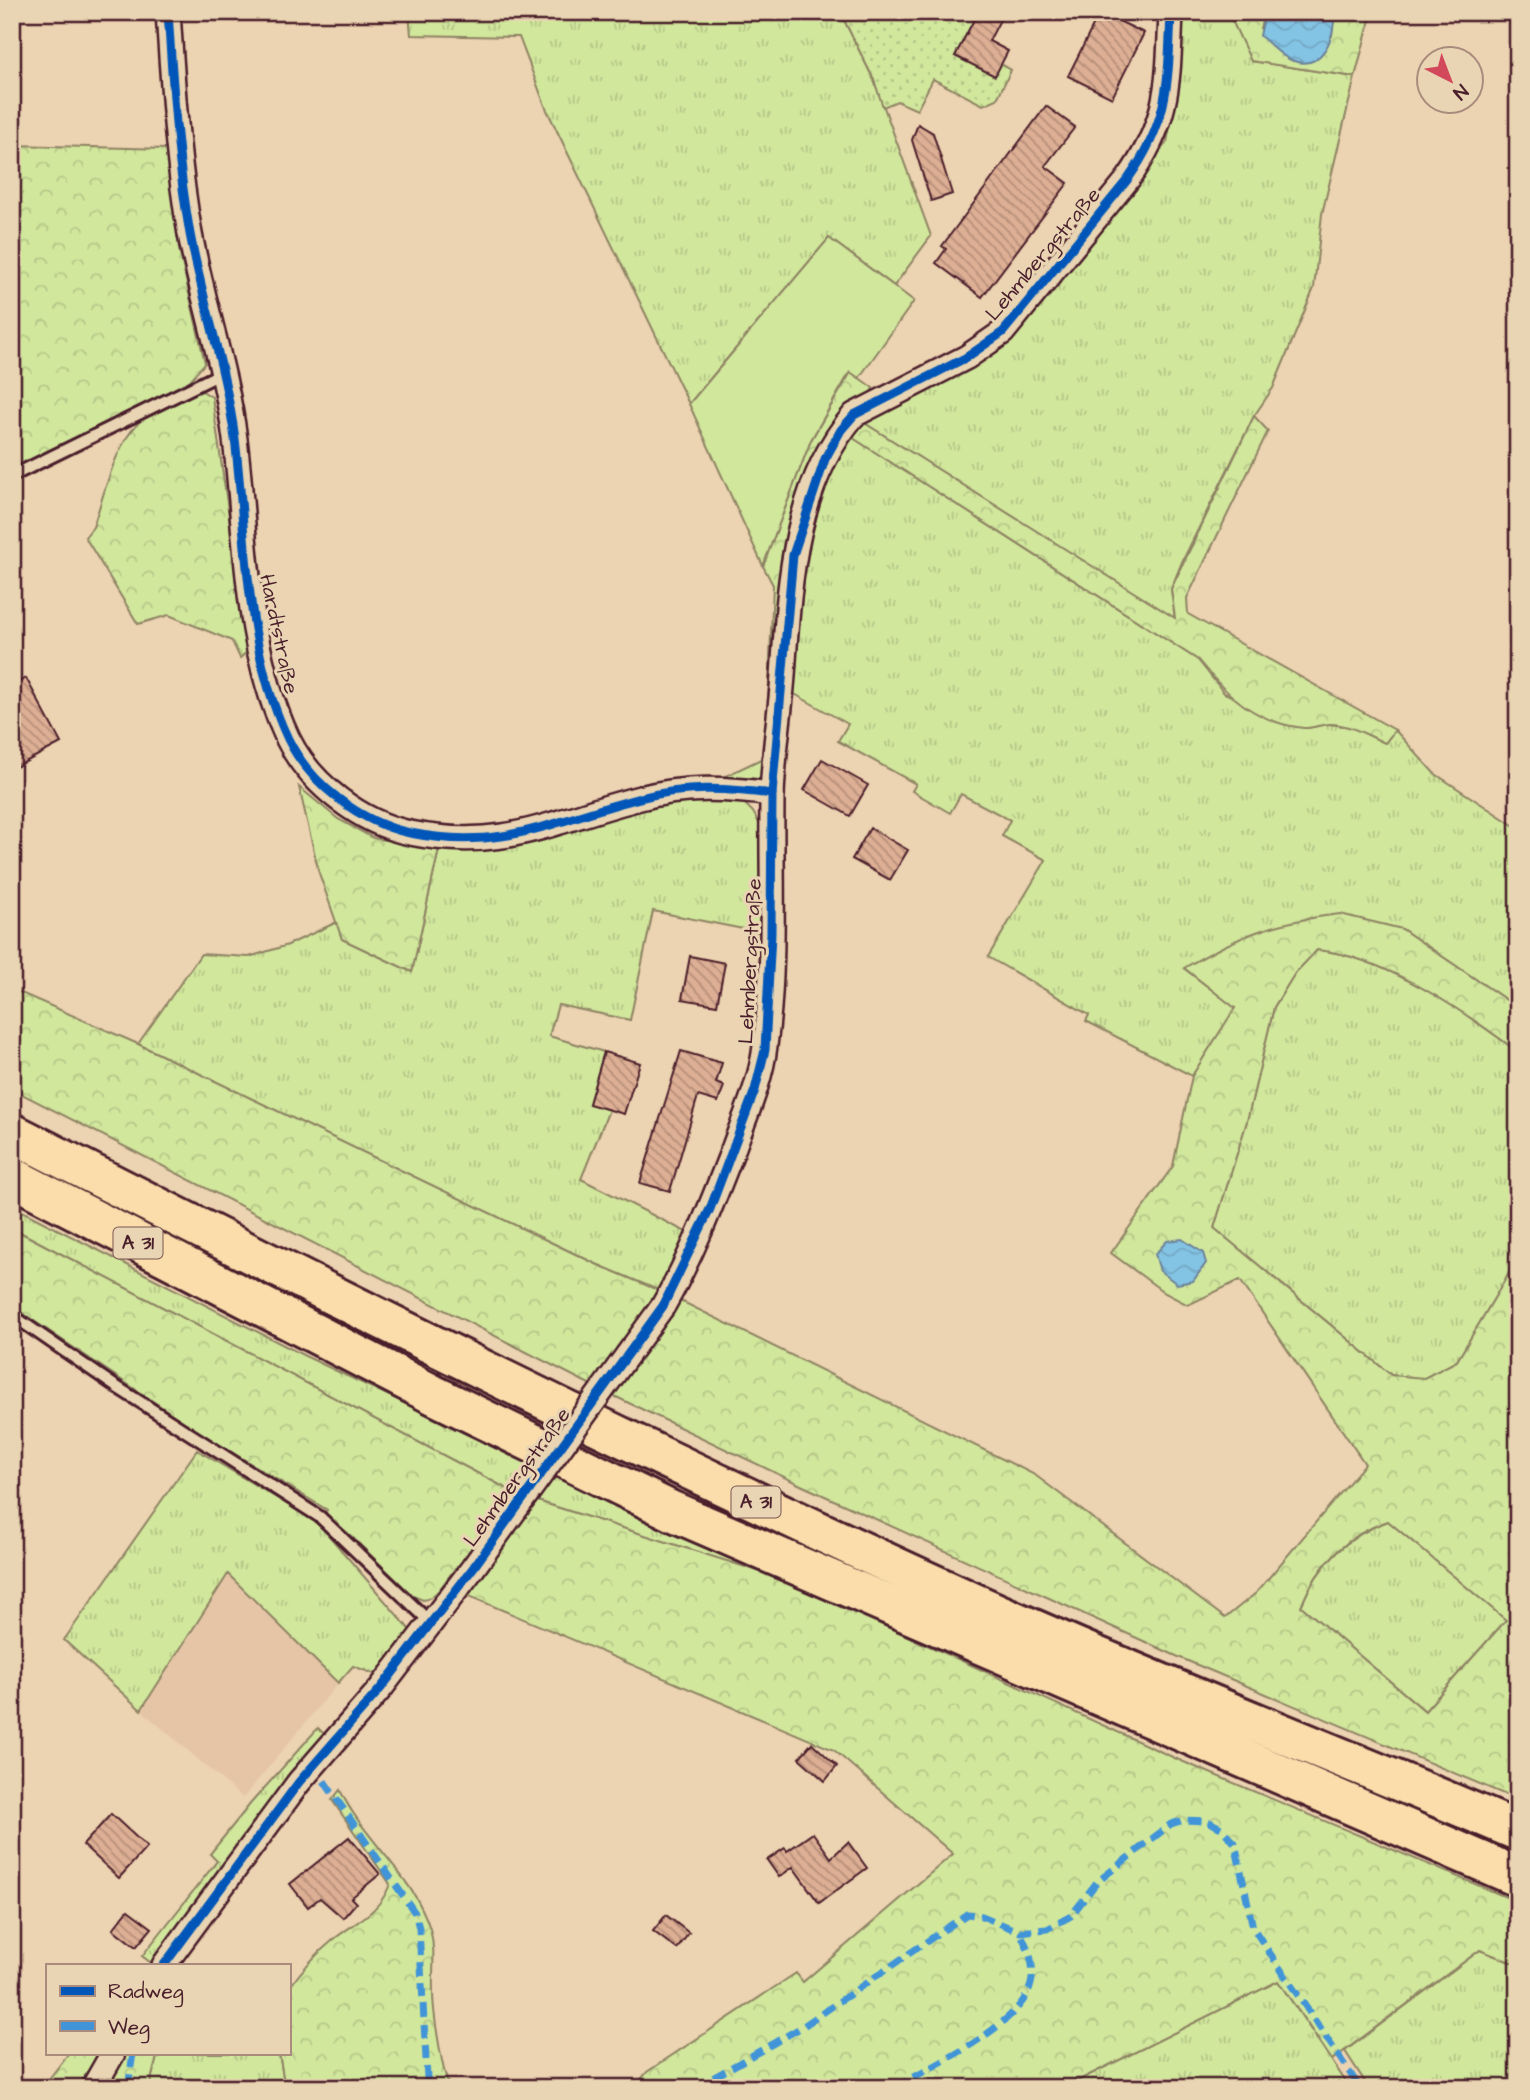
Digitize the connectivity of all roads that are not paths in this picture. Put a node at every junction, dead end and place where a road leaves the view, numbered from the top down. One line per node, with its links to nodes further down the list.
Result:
1 (168, 12): 3 (street, Hardtstraße)
2 (1171, 12): 5 (street, Lehmbergstraße)
3 (222, 373): 4 (lane); 5 (street, Hardtstraße)
4 (12, 476)
5 (772, 794): 11 (street, Lehmbergstraße, bridge)
6 (12, 1133): 12 (highway, A 31)
7 (12, 1177): 9 (highway, A 31)
8 (12, 1198): 9 (highway)
9 (264, 1310): 13 (highway, A 31)
10 (12, 1315): 11 (lane)
11 (430, 1622): 14 (street, Lehmbergstraße)
12 (1518, 1831)
13 (1518, 1877)
14 (165, 1964)
15 (112, 2054): 16 (street)
16 (93, 2088)

